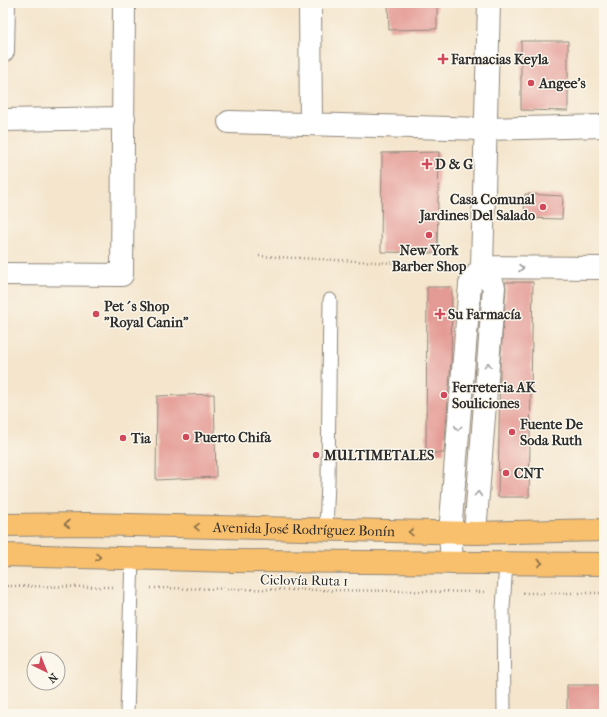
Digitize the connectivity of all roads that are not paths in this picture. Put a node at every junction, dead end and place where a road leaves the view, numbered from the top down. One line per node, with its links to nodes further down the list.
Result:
1 (4, 3): 5 (street)
2 (124, 3): 6 (street)
3 (310, 3): 9 (street)
4 (489, 3): 11 (street)
5 (3, 51)
6 (124, 118): 7 (street); 14 (street)
7 (3, 120)
8 (229, 122): 9 (street)
9 (311, 123): 11 (street)
10 (604, 126): 11 (street)
11 (486, 129): 12 (street)
12 (482, 267): 13 (street, one-way to 13); 19 (street, one-way to 12); 20 (street, one-way to 20)
13 (604, 268)
14 (3, 274)
15 (330, 300): 17 (lane)
16 (3, 525): 17 (main road, Avenida José Rodríguez Bonín, one-way to 16)
17 (326, 530): 20 (main road, Avenida José Rodríguez Bonín, one-way to 17)
18 (604, 530): 19 (main road, Avenida José Rodríguez Bonín)
19 (475, 533): 20 (main road, Avenida José Rodríguez Bonín)
20 (451, 549): 22 (main road, Avenida José Rodríguez Bonín); 23 (main road, Avenida José Rodríguez Bonín)
21 (3, 555): 22 (main road, Avenida José Rodríguez Bonín, one-way to 22)
22 (132, 558): 25 (lane)
23 (506, 563): 24 (main road, Avenida José Rodríguez Bonín, one-way to 24); 26 (lane)
24 (604, 564)
25 (127, 714)
26 (504, 714)

